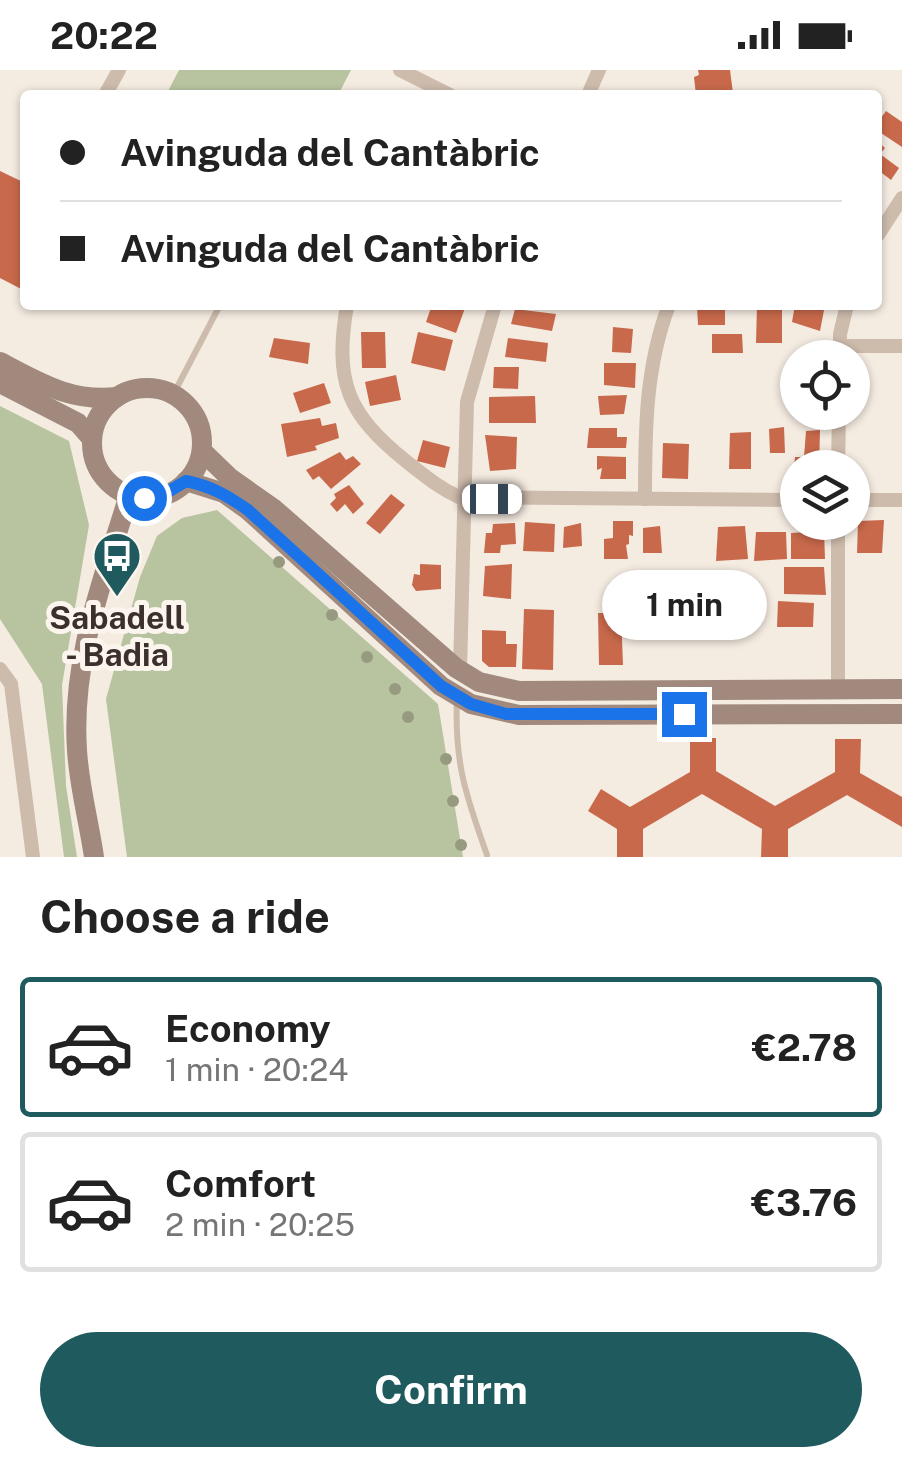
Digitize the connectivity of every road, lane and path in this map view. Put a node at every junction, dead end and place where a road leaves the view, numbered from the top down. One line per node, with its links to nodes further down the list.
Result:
1 (400, 70): 2 (street)
2 (437, 90)
3 (902, 198): 4 (street)
4 (882, 229)
5 (217, 310): 15 (lane)
6 (346, 310): 21 (street)
7 (494, 310): 21 (street)
8 (669, 310): 22 (street)
9 (846, 310): 10 (street)
10 (842, 340)
11 (902, 346): 12 (street)
12 (870, 349)
13 (0, 362): 16 (street)
14 (0, 383): 17 (street)
15 (174, 395): 16 (street); 18 (street)
16 (117, 397): 17 (street)
17 (92, 440): 20 (street)
18 (202, 451): 19 (street); 28 (street)
19 (186, 481): 20 (street); 31 (street)
20 (129, 495): 35 (street)
21 (467, 498): 22 (street); 28 (street)
22 (645, 500): 23 (street)
23 (780, 500)
24 (870, 500): 25 (street)
25 (902, 500)
26 (838, 540): 30 (street)
27 (0, 669): 34 (street)
28 (460, 670): 30 (street)
29 (902, 690): 30 (street)
30 (838, 691)
31 (457, 697): 32 (street); 33 (lane)
32 (902, 714)
33 (486, 855)
34 (33, 857)
35 (94, 857)

